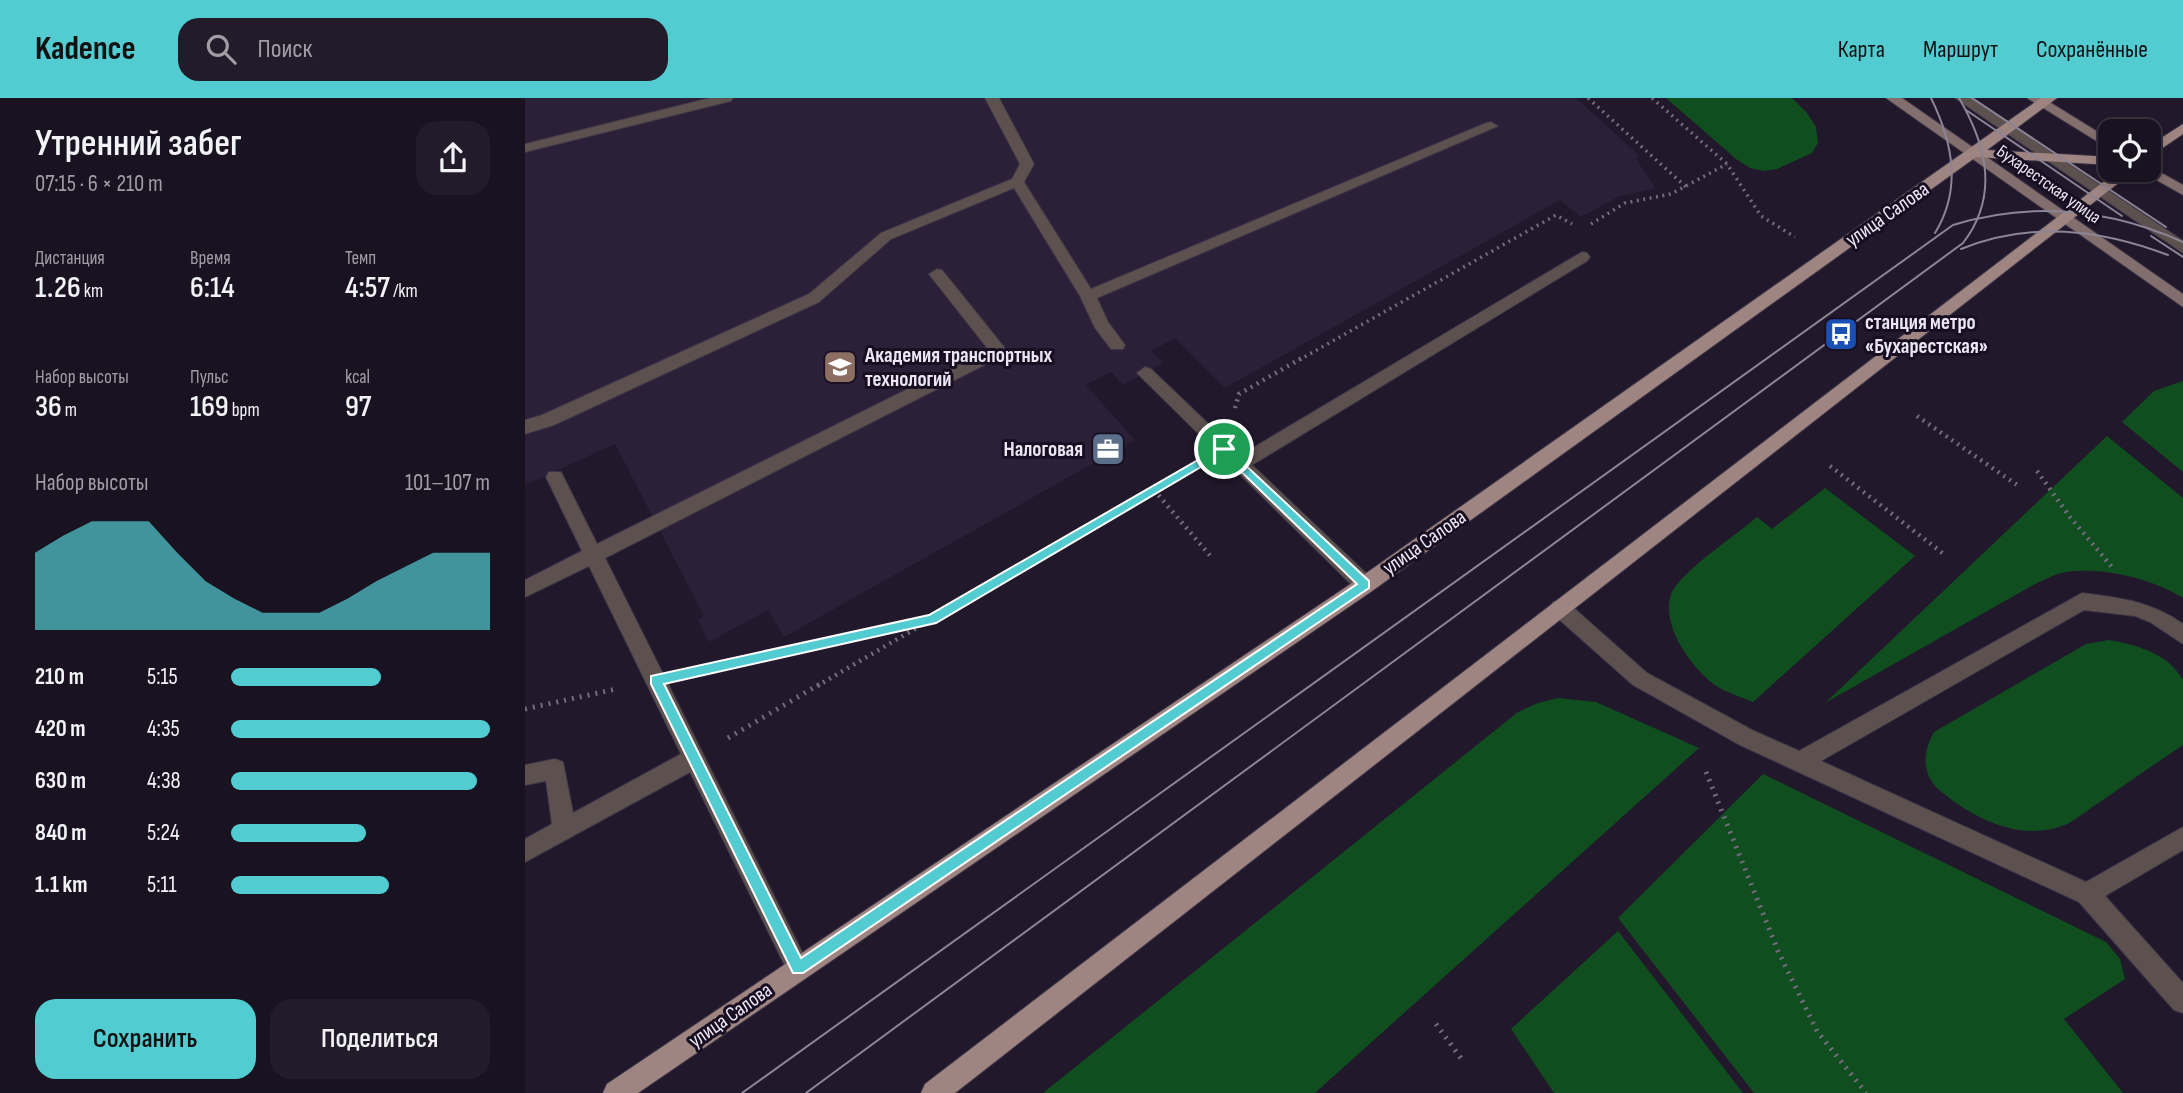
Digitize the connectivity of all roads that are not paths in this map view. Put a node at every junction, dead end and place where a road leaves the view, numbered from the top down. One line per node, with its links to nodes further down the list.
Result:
1 (726, 98): 11 (lane)
2 (992, 98): 16 (lane)
3 (1893, 98): 12 (main road, Бухарестская улица)
4 (1962, 98): 8 (lane)
5 (2042, 100): 8 (main road, улица Салова); 9 (main road)
6 (1492, 126): 24 (lane)
7 (2183, 128): 10 (main road)
8 (2007, 129): 12 (main road, улица Салова); 13 (lane)
9 (2098, 137)
10 (2161, 144)
11 (525, 148)
12 (1973, 153): 13 (main road); 20 (main road, Бухарестская улица); 32 (main road, улица Салова)
13 (2050, 158): 14 (main road); 18 (lane)
14 (2098, 160)
15 (2161, 177): 19 (main road)
16 (1017, 181): 24 (lane); 28 (lane)
17 (2111, 182): 18 (main road)
18 (2099, 191): 20 (main road); 21 (lane)
19 (2183, 191)
20 (2065, 218): 25 (main road, Бухарестская улица); 34 (main road)
21 (2183, 248)
22 (1582, 257): 29 (lane)
23 (937, 274): 31 (lane)
24 (1088, 296): 26 (lane)
25 (2183, 302)
26 (1117, 345)
27 (1145, 373): 29 (lane)
28 (525, 427)
29 (1240, 464): 32 (lane)
30 (555, 477): 31 (lane)
31 (593, 555): 33 (lane); 36 (lane)
32 (1365, 585): 43 (main road, улица Салова)
33 (525, 589)
34 (1560, 608): 37 (lane); 46 (main road)
35 (2183, 635): 37 (lane)
36 (694, 758): 39 (lane); 43 (lane)
37 (1800, 762): 42 (lane)
38 (525, 775): 39 (lane)
39 (564, 828): 41 (lane)
40 (2183, 838): 42 (lane)
41 (525, 851)
42 (2087, 894): 44 (lane)
43 (798, 968): 45 (main road, улица Салова)
44 (2183, 1001)
45 (617, 1093)
46 (934, 1093)

